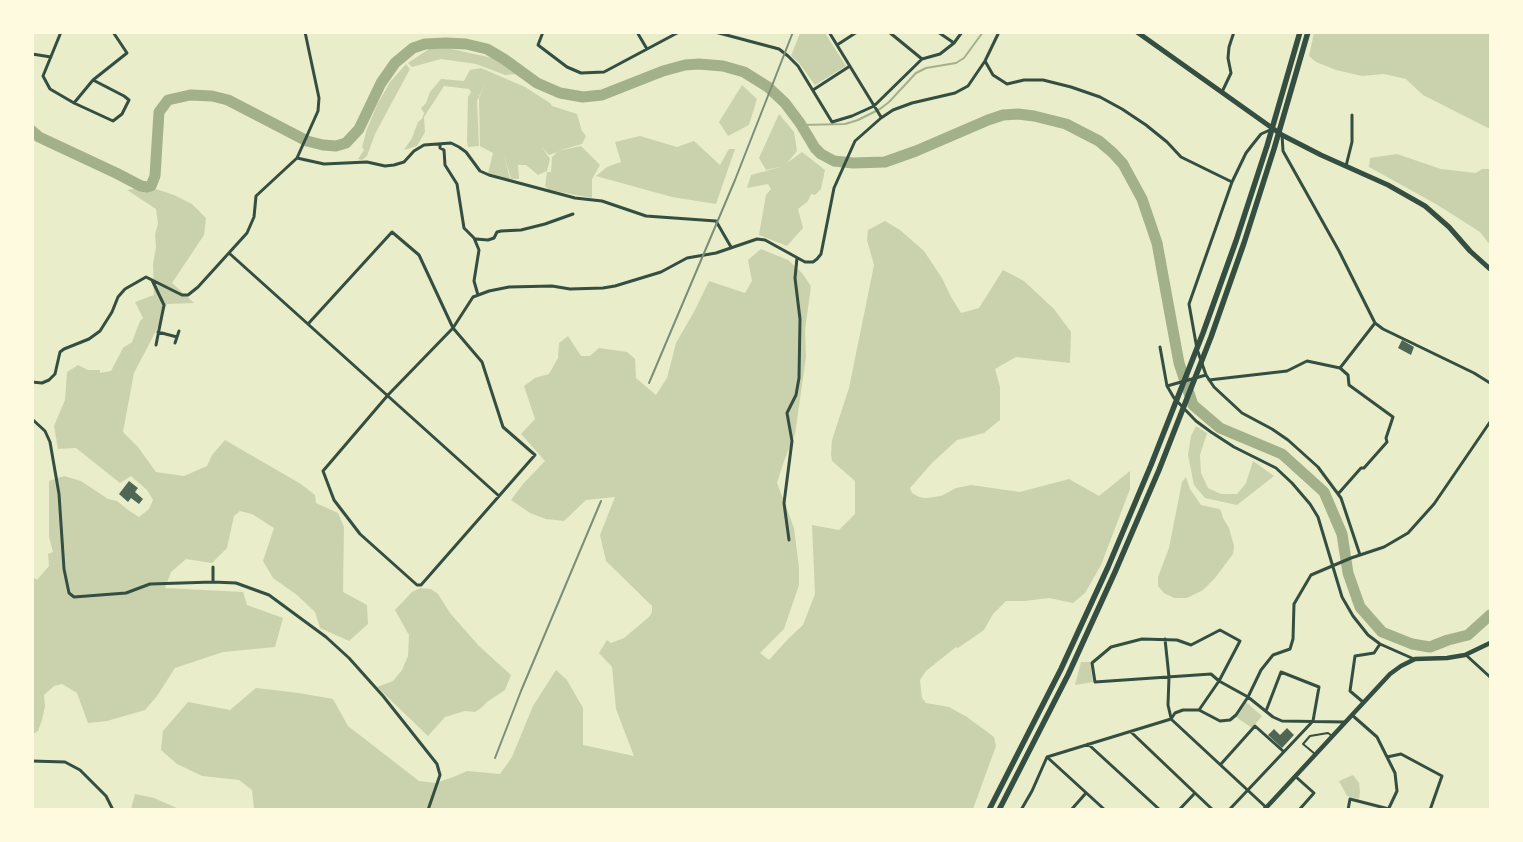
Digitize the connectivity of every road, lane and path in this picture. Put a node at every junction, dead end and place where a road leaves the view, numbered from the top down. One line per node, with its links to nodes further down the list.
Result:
1 (62, 32): 26 (street)
2 (113, 32): 30 (street)
3 (305, 32): 40 (street)
4 (543, 32): 24 (street)
5 (637, 32): 24 (street)
6 (678, 32): 24 (street)
7 (716, 32): 21 (street)
8 (738, 32): 21 (street)
9 (829, 32): 23 (street)
10 (857, 32): 23 (street)
11 (889, 32): 20 (street)
12 (897, 32): 20 (street)
13 (938, 32): 22 (street)
14 (962, 32): 22 (street)
15 (999, 32): 28 (street)
16 (1137, 32): 32 (main road)
17 (1234, 32): 32 (street)
18 (1300, 32): 109 (highway)
19 (1308, 32): 110 (highway)
20 (894, 36): 27 (street)
21 (737, 38): 31 (street)
22 (954, 43): 27 (street)
23 (837, 45): 29 (street)
24 (647, 49)
25 (32, 54): 26 (street)
26 (50, 57): 33 (street)
27 (922, 60): 34 (street)
28 (985, 61): 36 (street); 42 (street)
29 (850, 66): 31 (street); 34 (street)
30 (93, 80): 33 (street); 33 (street)
31 (813, 90): 34 (street)
32 (1222, 92): 37 (main road)
33 (74, 102)
34 (874, 106): 36 (street)
35 (1352, 115): 41 (street)
36 (880, 116): 47 (street)
37 (1272, 128): 38 (main road); 42 (street)
38 (1282, 135): 41 (main road); 51 (street)
39 (440, 144): 40 (street); 44 (street); 45 (street)
40 (297, 158): 46 (street)
41 (1346, 166): 48 (main road)
42 (1232, 182): 61 (street)
43 (573, 214): 44 (street)
44 (475, 239): 50 (street)
45 (731, 247): 47 (street); 50 (street)
46 (229, 253): 49 (street); 52 (street)
47 (797, 258): 71 (street)
48 (1490, 269)
49 (151, 279): 55 (street); 63 (street)
50 (478, 295): 53 (street)
51 (1375, 323): 60 (street); 64 (street)
52 (308, 324): 53 (street); 66 (street)
53 (453, 328): 66 (street); 70 (street)
54 (179, 331): 56 (street)
55 (158, 332): 56 (street); 58 (street)
56 (177, 337): 57 (street)
57 (175, 343)
58 (156, 345)
59 (1160, 347): 65 (street)
60 (1340, 368): 62 (street); 69 (street)
61 (1206, 375): 62 (street); 65 (street)
62 (1209, 380): 69 (street)
63 (32, 382)
64 (1490, 383)
65 (1166, 386): 73 (street)
66 (388, 395): 70 (street); 70 (street)
67 (32, 419): 75 (street)
68 (1490, 422): 72 (street)
69 (1338, 494): 72 (street)
70 (499, 496)
71 (789, 540)
72 (1360, 555): 73 (street)
73 (1332, 566): 78 (street); 84 (street)
74 (213, 567): 75 (street)
75 (213, 582): 108 (street)
76 (1164, 639): 82 (street); 82 (street); 83 (street)
77 (1490, 643): 79 (street)
78 (1380, 644): 80 (street); 85 (street)
79 (1465, 654): 80 (street); 81 (street)
80 (1415, 659): 85 (street)
81 (1490, 677)
82 (1169, 678): 83 (street); 89 (street)
83 (1219, 681): 84 (street); 86 (street)
84 (1248, 697): 86 (street); 87 (street)
85 (1363, 702): 88 (street)
86 (1199, 710): 89 (street)
87 (1266, 710): 90 (street); 90 (street)
88 (1352, 715): 91 (street); 98 (street)
89 (1171, 719): 92 (street); 100 (street)
90 (1313, 721): 91 (street); 95 (street)
91 (1345, 722): 93 (street)
92 (1131, 732): 94 (street); 104 (street)
93 (1332, 736): 96 (street); 96 (lane)
94 (1088, 744): 97 (street); 114 (street)
95 (1284, 751): 100 (street); 102 (street)
96 (1315, 754): 101 (street)
97 (1047, 757): 103 (street); 111 (street)
98 (1387, 757): 106 (street); 120 (street)
99 (32, 761): 107 (street)
100 (1221, 764): 102 (street)
101 (1295, 776): 105 (street); 118 (street)
102 (1248, 789): 105 (street); 117 (street)
103 (1086, 792): 112 (street); 113 (street)
104 (1195, 793): 115 (street); 116 (street)
105 (1266, 809)
106 (1388, 809): 119 (street)
107 (112, 810)
108 (428, 810)
109 (989, 810)
110 (999, 810)
111 (1021, 810)
112 (1071, 810)
113 (1105, 810)
114 (1160, 810)
115 (1179, 810)
116 (1213, 810)
117 (1229, 810)
118 (1299, 810)
119 (1348, 810)
120 (1430, 810)

